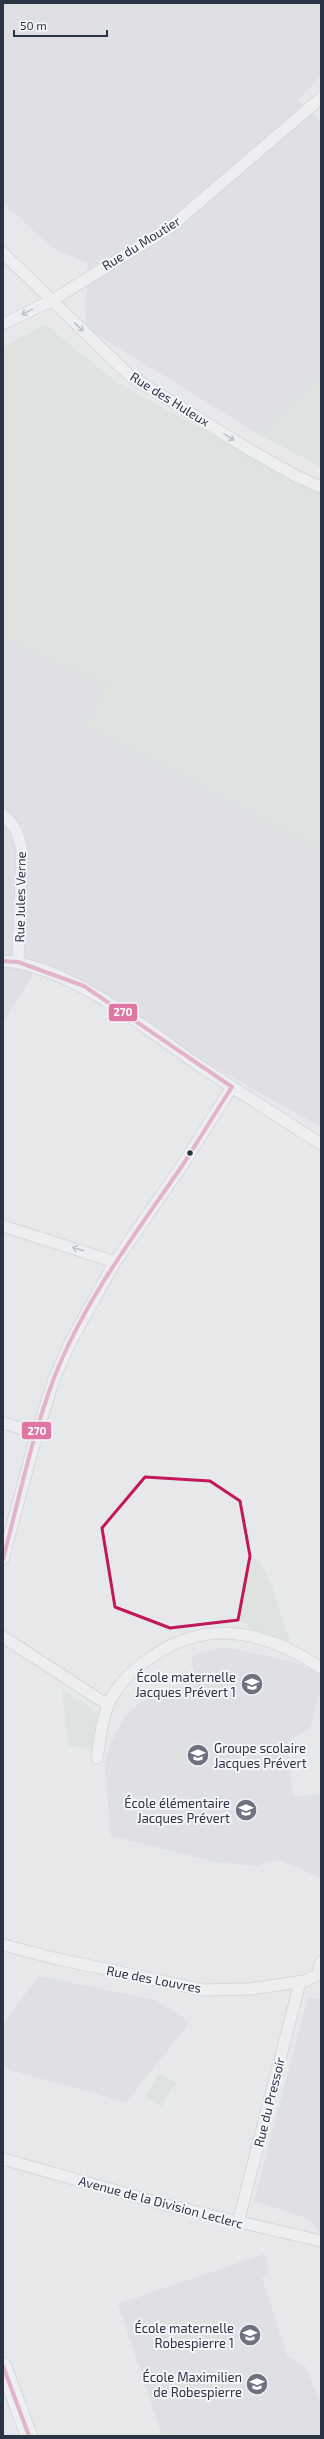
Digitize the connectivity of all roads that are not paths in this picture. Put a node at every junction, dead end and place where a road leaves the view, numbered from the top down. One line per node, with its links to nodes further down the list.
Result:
1 (321, 98): 3 (street, Rue du Moutier)
2 (3, 253): 3 (street, Rue des Huleux)
3 (51, 300): 4 (street, Rue du Moutier, one-way to 4); 5 (street, Rue des Huleux, one-way to 5)
4 (3, 324)
5 (321, 487)
6 (3, 815): 8 (street, Rue Jules Verne)
7 (3, 961): 8 (street)
8 (18, 962): 9 (street)
9 (232, 1087): 10 (street); 12 (street)
10 (321, 1144)
11 (3, 1226): 12 (street, one-way to 11)
12 (115, 1262): 14 (street)
13 (3, 1423): 14 (street)
14 (37, 1433): 15 (street)
15 (3, 1559)
16 (3, 1637): 18 (street)
17 (321, 1668): 18 (street)
18 (108, 1705): 19 (street)
19 (97, 1758)
20 (3, 1945): 22 (street, Rue des Louvres)
21 (321, 1962): 22 (street, Rue des Louvres)
22 (300, 1982): 24 (street, Rue du Pressoir)
23 (3, 2159): 24 (street, Avenue de la Division Leclerc)
24 (238, 2223): 25 (street, Avenue de la Division Leclerc)
25 (321, 2241)
26 (3, 2366): 27 (street)
27 (28, 2436)

